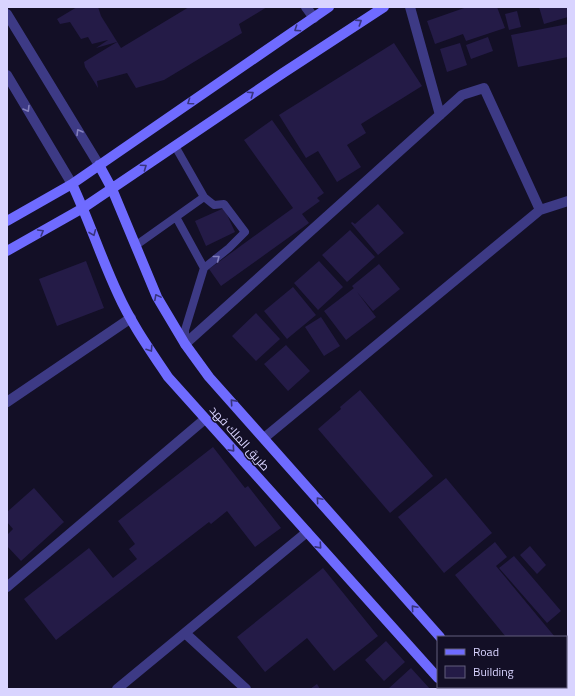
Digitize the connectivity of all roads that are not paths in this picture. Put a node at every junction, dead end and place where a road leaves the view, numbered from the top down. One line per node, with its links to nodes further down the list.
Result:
1 (306, 7): 6 (street)
2 (330, 7): 6 (main road)
3 (384, 7): 9 (main road, one-way to 3)
4 (410, 7): 8 (street)
5 (7, 14): 10 (street, one-way to 5)
6 (314, 18): 10 (main road, one-way to 10)
7 (7, 75): 11 (street, one-way to 11)
8 (440, 115): 16 (street); 23 (street)
9 (175, 146): 12 (main road, one-way to 9); 13 (lane)
10 (99, 165): 11 (main road); 12 (main road)
11 (72, 184): 15 (main road, طريق الملك فهد); 18 (main road)
12 (112, 189): 15 (main road); 19 (main road)
13 (204, 197): 17 (lane); 21 (lane, one-way to 13)
14 (568, 200): 16 (street)
15 (83, 208): 20 (main road, one-way to 15); 22 (main road, طريق الملك فهد, one-way to 22)
16 (540, 210): 26 (street)
17 (176, 217): 19 (lane); 21 (lane)
18 (7, 221)
19 (135, 246): 23 (main road, one-way to 19)
20 (7, 251)
21 (204, 268): 23 (lane)
22 (130, 318): 24 (street); 25 (main road, طريق الملك فهد, one-way to 25)
23 (185, 344): 26 (main road, one-way to 23)
24 (7, 402)
25 (205, 419): 27 (main road, طريق الملك فهد, one-way to 27); 28 (street)
26 (264, 438): 30 (main road, one-way to 26)
27 (307, 532): 29 (street); 31 (main road, طريق الملك فهد, one-way to 31)
28 (7, 587)
29 (185, 633): 32 (street); 33 (street)
30 (439, 636)
31 (437, 677)
32 (117, 689)
33 (246, 689)

